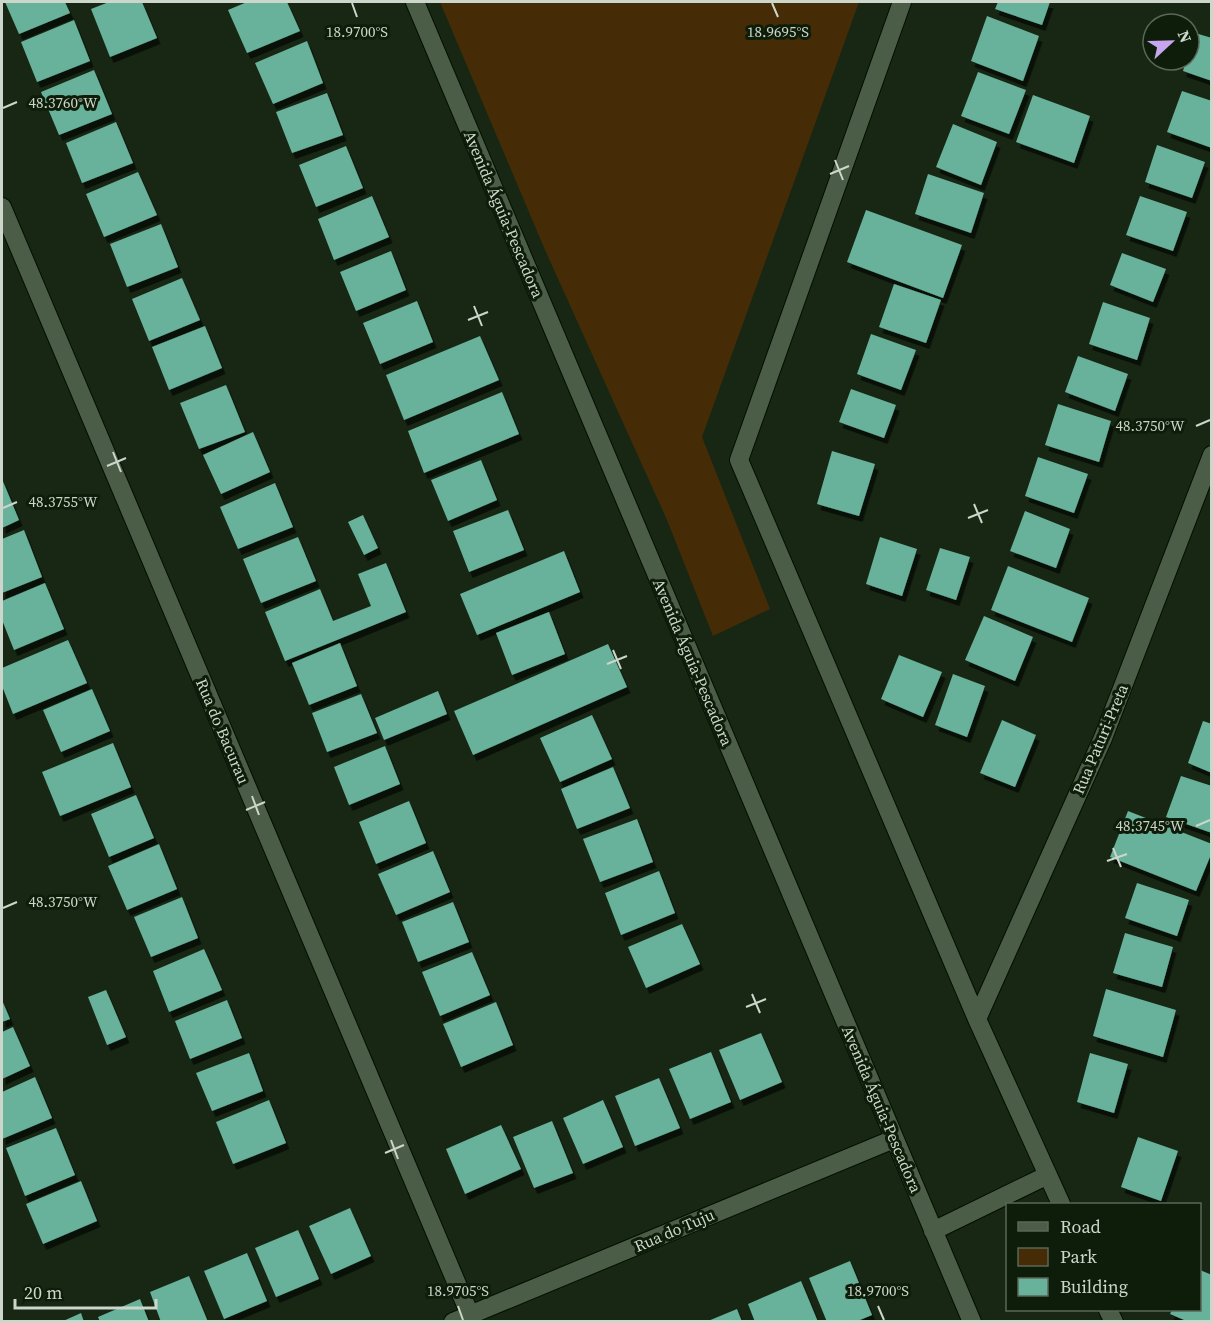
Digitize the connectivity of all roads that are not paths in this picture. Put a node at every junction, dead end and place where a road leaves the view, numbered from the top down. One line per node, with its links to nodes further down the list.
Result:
1 (415, 2): 6 (street, Avenida Águia-Pescadora)
2 (902, 2): 5 (street)
3 (2, 207): 10 (street, Rua do Bacurau)
4 (1212, 455): 5 (street, Rua Paturi-Preta)
5 (977, 1019): 7 (street)
6 (894, 1138): 9 (street, Avenida Águia-Pescadora); 10 (street, Rua do Tuju)
7 (1048, 1175): 8 (street); 9 (street)
8 (1061, 1203)
9 (933, 1231): 11 (street, Avenida Águia-Pescadora)
10 (465, 1319)
11 (972, 1322)

